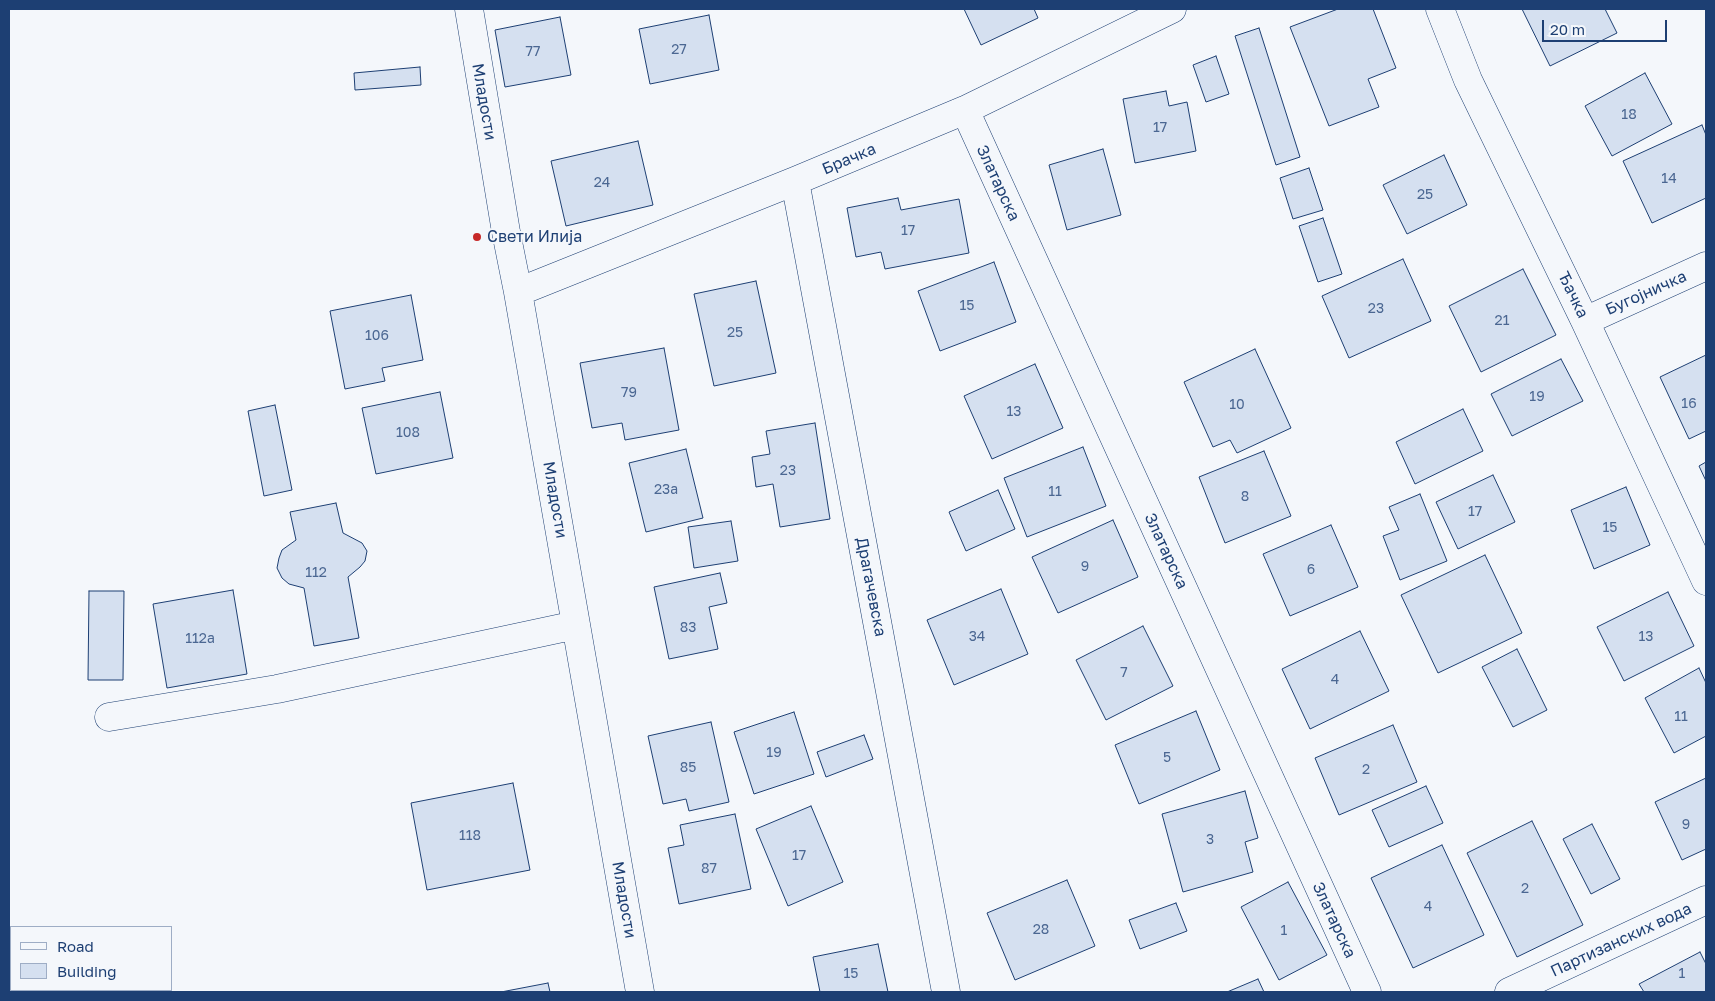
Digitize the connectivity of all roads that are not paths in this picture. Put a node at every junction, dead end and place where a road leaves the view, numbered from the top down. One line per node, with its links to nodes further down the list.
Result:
1 (469, 9): 7 (street, Младости)
2 (1172, 9): 4 (street, Брачка)
3 (1440, 9): 8 (street, Ђачка)
4 (965, 110): 5 (street, Брачка); 15 (street, Златарска)
5 (795, 181): 7 (street, Брачка); 14 (street, Драгачевска)
6 (1706, 266): 8 (street, Бугојничка)
7 (518, 292): 10 (street, Младости)
8 (1585, 320): 9 (street, Ђачка)
9 (1706, 581)
10 (576, 625): 11 (street); 13 (street, Младости)
11 (109, 717)
12 (1706, 900): 16 (street, Партизанских вода)
13 (640, 992)
14 (946, 992)
15 (1367, 992)
16 (1509, 992)

